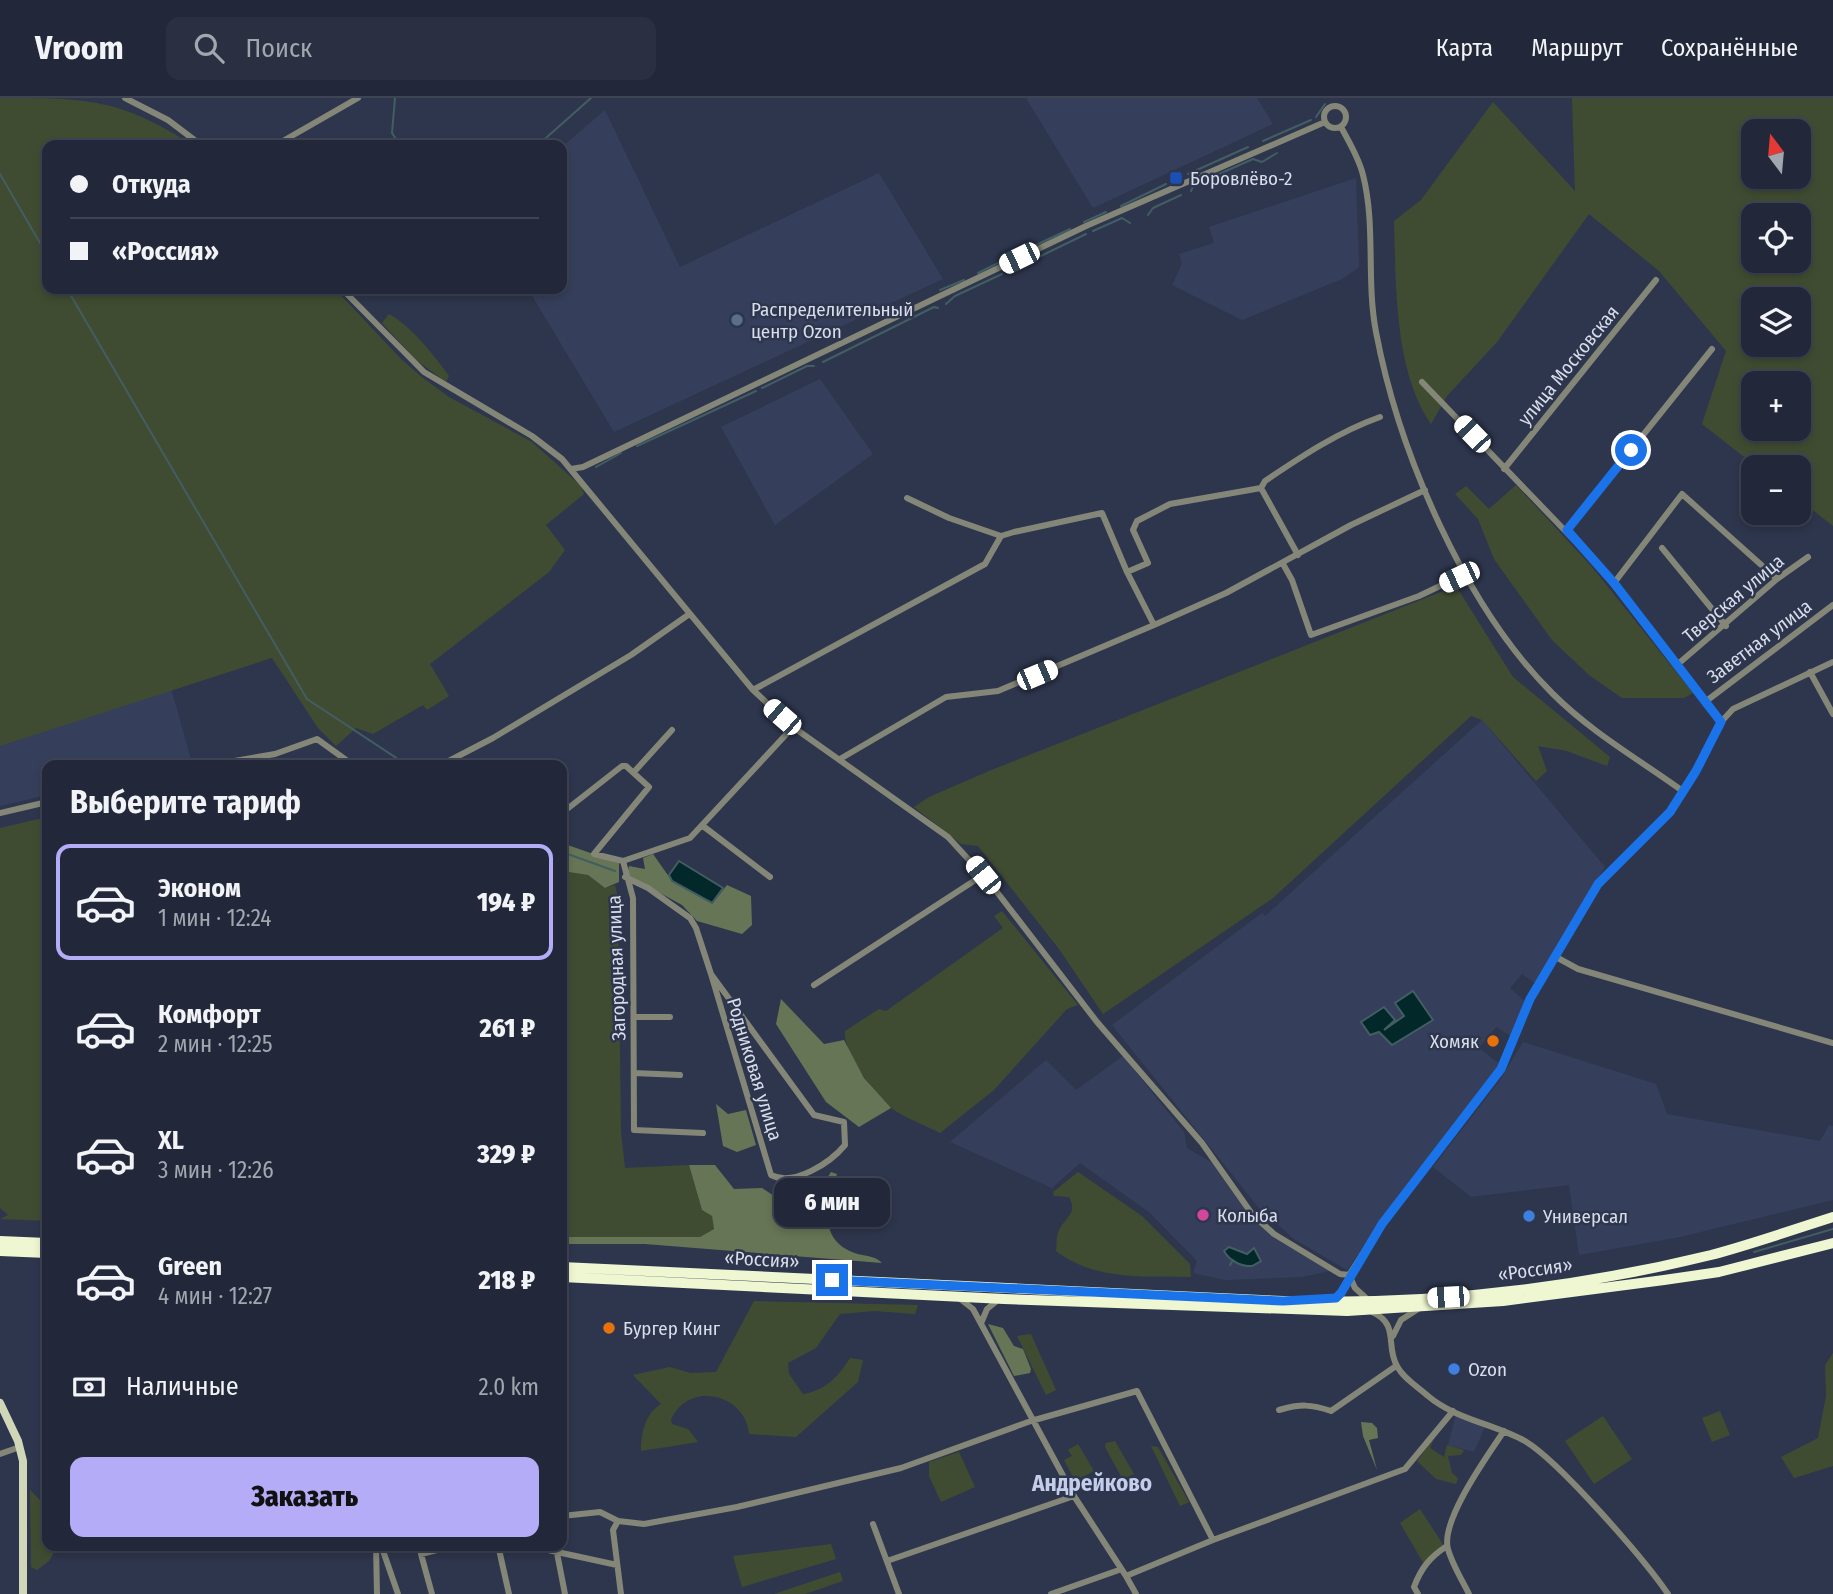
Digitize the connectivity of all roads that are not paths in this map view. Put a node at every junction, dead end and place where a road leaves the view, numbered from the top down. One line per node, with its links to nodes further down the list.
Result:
1 (125, 98): 9 (street)
2 (358, 98): 10 (street)
3 (1331, 98): 4 (street)
4 (1333, 107): 6 (street); 7 (street)
5 (1353, 109): 6 (street)
6 (1345, 112): 8 (street)
7 (1325, 122): 8 (street); 16 (street)
8 (1341, 127): 19 (street)
9 (195, 140)
10 (285, 140)
11 (1656, 281): 17 (street, улица Московская)
12 (347, 294): 16 (street)
13 (1712, 349): 21 (street)
14 (1422, 382): 17 (street)
15 (1380, 417): 18 (street)
16 (572, 469): 32 (street)
17 (1504, 469): 21 (street)
18 (1261, 488): 24 (street); 27 (street)
19 (1425, 490): 24 (street); 28 (street)
20 (907, 498): 22 (street)
21 (1567, 530): 30 (street)
22 (1002, 536): 27 (street); 38 (street)
23 (1662, 548): 34 (street)
24 (1298, 555): 26 (street)
25 (1808, 557): 29 (street, Тверская улица)
26 (1283, 564): 28 (street); 33 (street)
27 (1126, 572): 33 (street)
28 (1467, 573): 49 (street)
29 (1777, 579): 30 (street); 34 (street, Тверская улица)
30 (1614, 583): 36 (street)
31 (1833, 605): 39 (street, Заветная улица)
32 (688, 615): 38 (street); 47 (street)
33 (1154, 625): 44 (street)
34 (1726, 626): 36 (street, Тверская улица)
35 (1833, 662): 37 (street)
36 (1678, 664): 39 (street)
37 (1810, 672): 40 (street); 41 (street)
38 (753, 690): 42 (street)
39 (1705, 702): 41 (street)
40 (1833, 714)
41 (1721, 722): 49 (street)
42 (793, 727): 44 (street); 53 (street)
43 (672, 730): 48 (street)
44 (840, 759): 55 (street)
45 (240, 760): 46 (street)
46 (346, 760)
47 (451, 760)
48 (634, 772): 51 (street); 54 (street)
49 (1684, 792): 58 (street)
50 (42, 803): 52 (street)
51 (567, 809)
52 (0, 813)
53 (703, 826): 54 (street); 57 (street)
54 (623, 861): 56 (street, Загородная улица)
55 (983, 875): 60 (street); 75 (street)
56 (625, 877): 59 (street, Родниковая улица); 61 (street, Загородная улица)
57 (770, 877)
58 (1556, 957): 63 (street); 75 (street)
59 (711, 974): 59 (street, Родниковая улица)
60 (814, 985)
61 (634, 1017): 62 (street); 64 (street, Загородная улица)
62 (670, 1017)
63 (1833, 1043)
64 (634, 1073): 65 (street); 66 (street, Загородная улица)
65 (680, 1075)
66 (703, 1133)
67 (1833, 1217): 76 (highway, «Россия»)
68 (0, 1241): 69 (highway)
69 (42, 1243)
70 (1833, 1243): 82 (highway, «Россия»)
71 (0, 1251): 72 (highway)
72 (42, 1253)
73 (567, 1267): 81 (highway, «Россия»)
74 (567, 1277): 77 (highway, «Россия»)
75 (1350, 1277): 78 (street); 79 (street)
76 (1550, 1285): 78 (highway); 81 (highway, «Россия»)
77 (952, 1296): 80 (highway, «Россия»); 84 (street)
78 (1365, 1297): 79 (highway)
79 (1336, 1298): 81 (highway)
80 (1004, 1299): 83 (highway, «Россия»); 84 (street)
81 (1283, 1301)
82 (1423, 1308): 83 (highway, «Россия»); 85 (street)
83 (1363, 1310): 85 (street)
84 (981, 1323): 90 (street)
85 (1393, 1338): 86 (street)
86 (1396, 1366): 88 (street); 89 (street)
87 (0, 1403): 92 (main road)
88 (1279, 1410)
89 (1453, 1411): 91 (street); 98 (street)
90 (1036, 1422): 94 (street); 96 (street); 98 (street)
91 (1504, 1431): 99 (street); 122 (street)
92 (20, 1447): 93 (street); 110 (main road)
93 (0, 1454)
94 (1074, 1496): 106 (street); 108 (street)
95 (567, 1515): 96 (street)
96 (618, 1521): 107 (street)
97 (873, 1524): 106 (street)
98 (1213, 1540): 109 (street)
99 (1447, 1546): 120 (street); 121 (street)
100 (378, 1551): 111 (street)
101 (380, 1551): 112 (street)
102 (429, 1551): 113 (street)
103 (499, 1551): 114 (street)
104 (548, 1551): 105 (street)
105 (556, 1553): 107 (street); 115 (street)
106 (887, 1561): 117 (street)
107 (617, 1565): 116 (street)
108 (1119, 1570): 109 (street); 118 (street)
109 (1126, 1576): 119 (street)
110 (23, 1594)
111 (377, 1594)
112 (398, 1594)
113 (432, 1594)
114 (509, 1594)
115 (565, 1594)
116 (621, 1594)
117 (899, 1594)
118 (1051, 1594)
119 (1136, 1594)
120 (1418, 1594)
121 (1469, 1594)
122 (1668, 1594)

